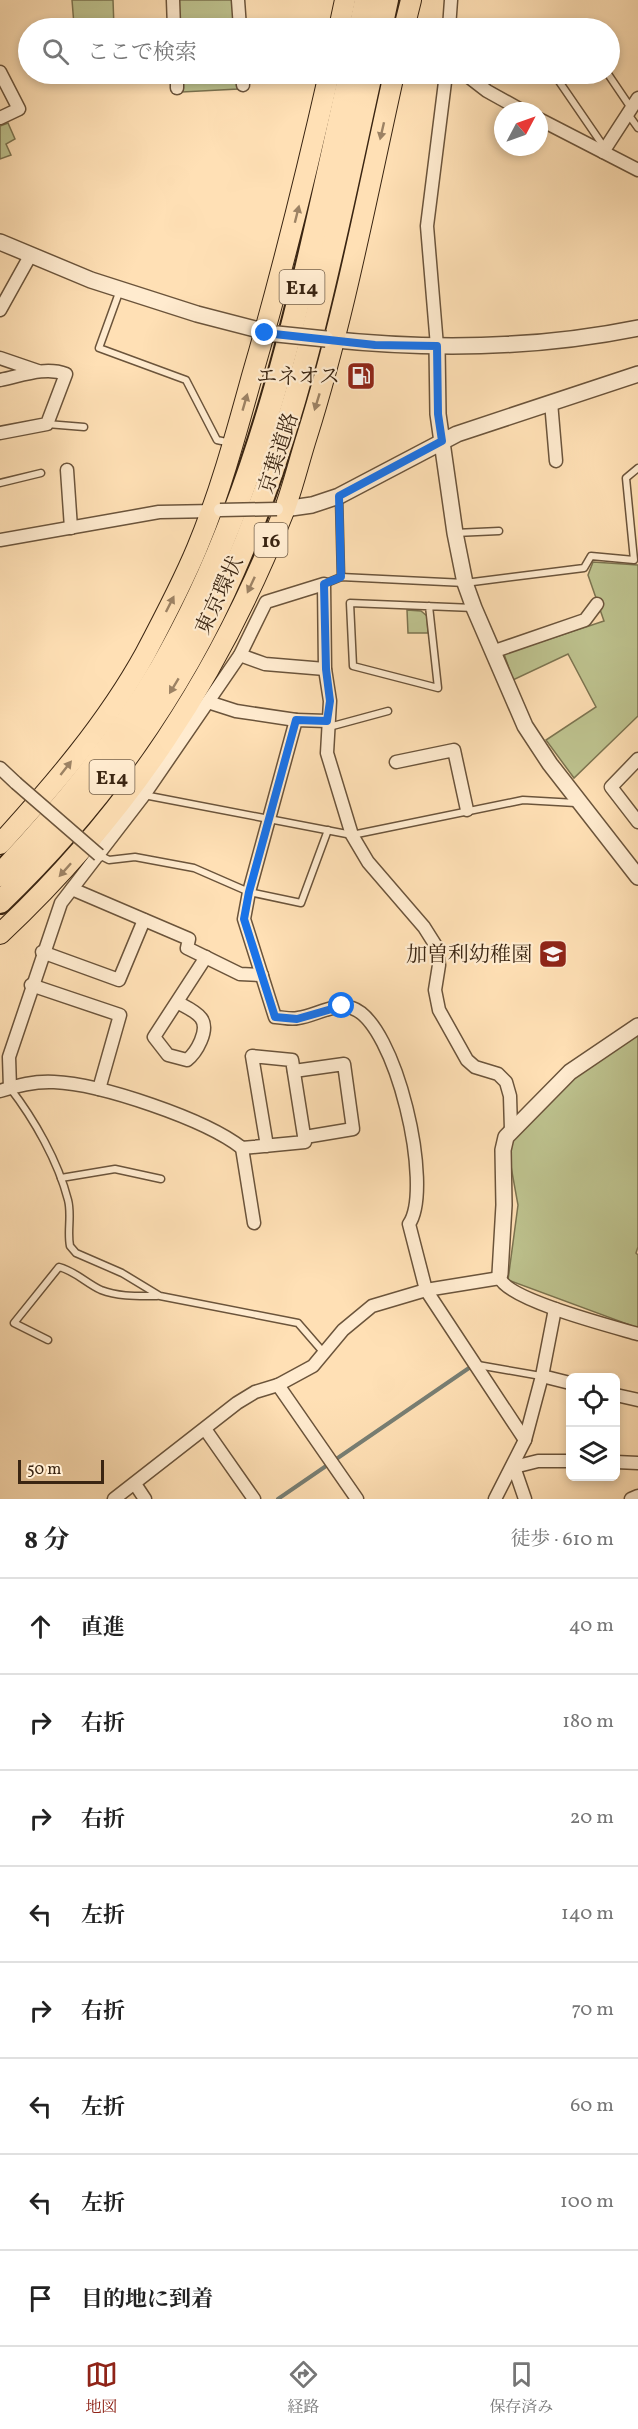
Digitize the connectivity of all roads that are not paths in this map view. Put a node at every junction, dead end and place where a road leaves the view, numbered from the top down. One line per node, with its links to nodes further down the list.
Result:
1 (172, 0): 8 (street)
2 (238, 0): 9 (street)
3 (345, 0): 10 (highway)
4 (366, 0): 11 (highway)
5 (387, 0): 12 (highway)
6 (411, 0): 13 (highway)
7 (451, 0): 14 (street)
8 (173, 18)
9 (239, 18)
10 (341, 18)
11 (362, 18)
12 (383, 18)
13 (406, 18)
14 (450, 18)
15 (0, 72): 28 (street)
16 (177, 84): 25 (street)
17 (327, 84): 38 (highway, 東京環状, one-way to 17)
18 (348, 84): 88 (highway, 京葉道路 / E14)
19 (369, 84): 92 (highway, 京葉道路 / E14, one-way to 92)
20 (392, 84): 39 (highway, 東京環状 / 16, one-way to 39)
21 (445, 84): 40 (street)
22 (477, 84): 26 (street)
23 (561, 84): 31 (lane)
24 (615, 84): 27 (lane)
25 (177, 88)
26 (506, 102)
27 (632, 107): 30 (lane); 31 (street)
28 (0, 118)
29 (548, 124): 31 (street)
30 (638, 128)
31 (603, 152): 32 (street)
32 (638, 170)
33 (0, 242): 34 (street)
34 (30, 256): 35 (street); 36 (street)
35 (120, 289): 38 (street); 50 (lane)
36 (0, 310)
37 (638, 328): 40 (street)
38 (271, 334): 39 (street, bridge); 50 (highway, 東京環状, one-way to 38)
39 (330, 339): 40 (street); 57 (highway, 東京環状 / 16, one-way to 57)
40 (437, 346): 49 (street)
41 (0, 358): 42 (street)
42 (40, 372): 44 (street); 46 (street)
43 (638, 374): 45 (street)
44 (0, 380)
45 (550, 402): 49 (street); 51 (street)
46 (47, 424): 47 (lane); 48 (street)
47 (84, 427)
48 (0, 433)
49 (442, 441): 56 (street); 61 (street)
50 (232, 444): 58 (highway, 東京環状)
51 (556, 461)
52 (638, 468): 64 (lane)
53 (67, 470): 59 (street)
54 (41, 473): 55 (lane)
55 (0, 483)
56 (339, 496): 57 (street); 63 (lane)
57 (281, 509): 58 (street, bridge); 94 (highway, 東京環状 / 16, one-way to 94)
58 (216, 511): 59 (street); 86 (highway, 東京環状, one-way to 58)
59 (71, 528): 62 (street)
60 (499, 531): 61 (lane)
61 (455, 533): 64 (street)
62 (0, 540)
63 (341, 577): 64 (lane); 65 (lane)
64 (465, 583): 68 (street)
65 (324, 584): 70 (street); 71 (street)
66 (597, 604): 69 (street)
67 (429, 606): 67 (lane); 68 (lane)
68 (474, 608): 69 (street)
69 (492, 652): 80 (street)
70 (240, 655): 71 (street); 72 (street)
71 (326, 669): 75 (street)
72 (208, 702): 74 (street); 79 (street)
73 (388, 711): 75 (lane)
74 (296, 720): 75 (street); 82 (street)
75 (328, 724): 85 (street)
76 (638, 759): 83 (street)
77 (396, 762): 81 (street)
78 (0, 768): 87 (street, bridge)
79 (144, 795): 82 (lane); 87 (street)
80 (580, 803): 81 (lane); 89 (street)
81 (467, 810): 85 (lane)
82 (269, 821): 84 (lane); 91 (street)
83 (638, 822)
84 (328, 830): 85 (lane); 91 (lane)
85 (352, 835): 105 (street)
86 (0, 844)
87 (99, 855): 90 (street); 91 (lane)
88 (0, 875)
89 (638, 877)
90 (72, 889): 93 (street); 95 (street)
91 (249, 892): 97 (street)
92 (0, 903)
93 (144, 920): 95 (street); 96 (street)
94 (0, 934)
95 (42, 952): 98 (street)
96 (206, 957): 97 (street); 99 (street)
97 (262, 975): 113 (street)
98 (32, 985): 101 (street); 104 (street)
99 (177, 1002): 99 (street)
100 (638, 1026): 105 (street)
101 (5, 1052): 103 (street)
102 (294, 1071): 106 (street); 106 (street); 107 (street)
103 (5, 1089): 104 (street); 109 (lane)
104 (99, 1089): 108 (street)
105 (511, 1130): 112 (street)
106 (305, 1137): 107 (street)
107 (267, 1146): 108 (street)
108 (242, 1148): 111 (street)
109 (61, 1178): 110 (lane); 114 (lane)
110 (161, 1179)
111 (254, 1223)
112 (500, 1276): 113 (street); 115 (street)
113 (426, 1290): 118 (street); 119 (street)
114 (160, 1296): 117 (lane); 118 (lane)
115 (555, 1309): 116 (street); 120 (street)
116 (638, 1334)
117 (48, 1340)
118 (324, 1353): 122 (street)
119 (476, 1364): 120 (lane); 126 (street)
120 (542, 1376): 121 (street); 126 (street)
121 (566, 1382)
122 (278, 1385): 125 (street); 136 (street)
123 (620, 1396): 124 (street)
124 (638, 1400)
125 (205, 1429): 131 (street); 135 (street)
126 (525, 1440): 130 (street)
127 (566, 1461): 130 (street)
128 (620, 1462): 129 (street)
129 (638, 1463)
130 (514, 1467): 137 (street); 138 (street)
131 (135, 1484): 133 (street); 134 (street)
132 (638, 1496): 139 (street)
133 (114, 1499)
134 (145, 1499)
135 (254, 1499)
136 (357, 1499)
137 (495, 1499)
138 (525, 1499)
139 (631, 1499)

